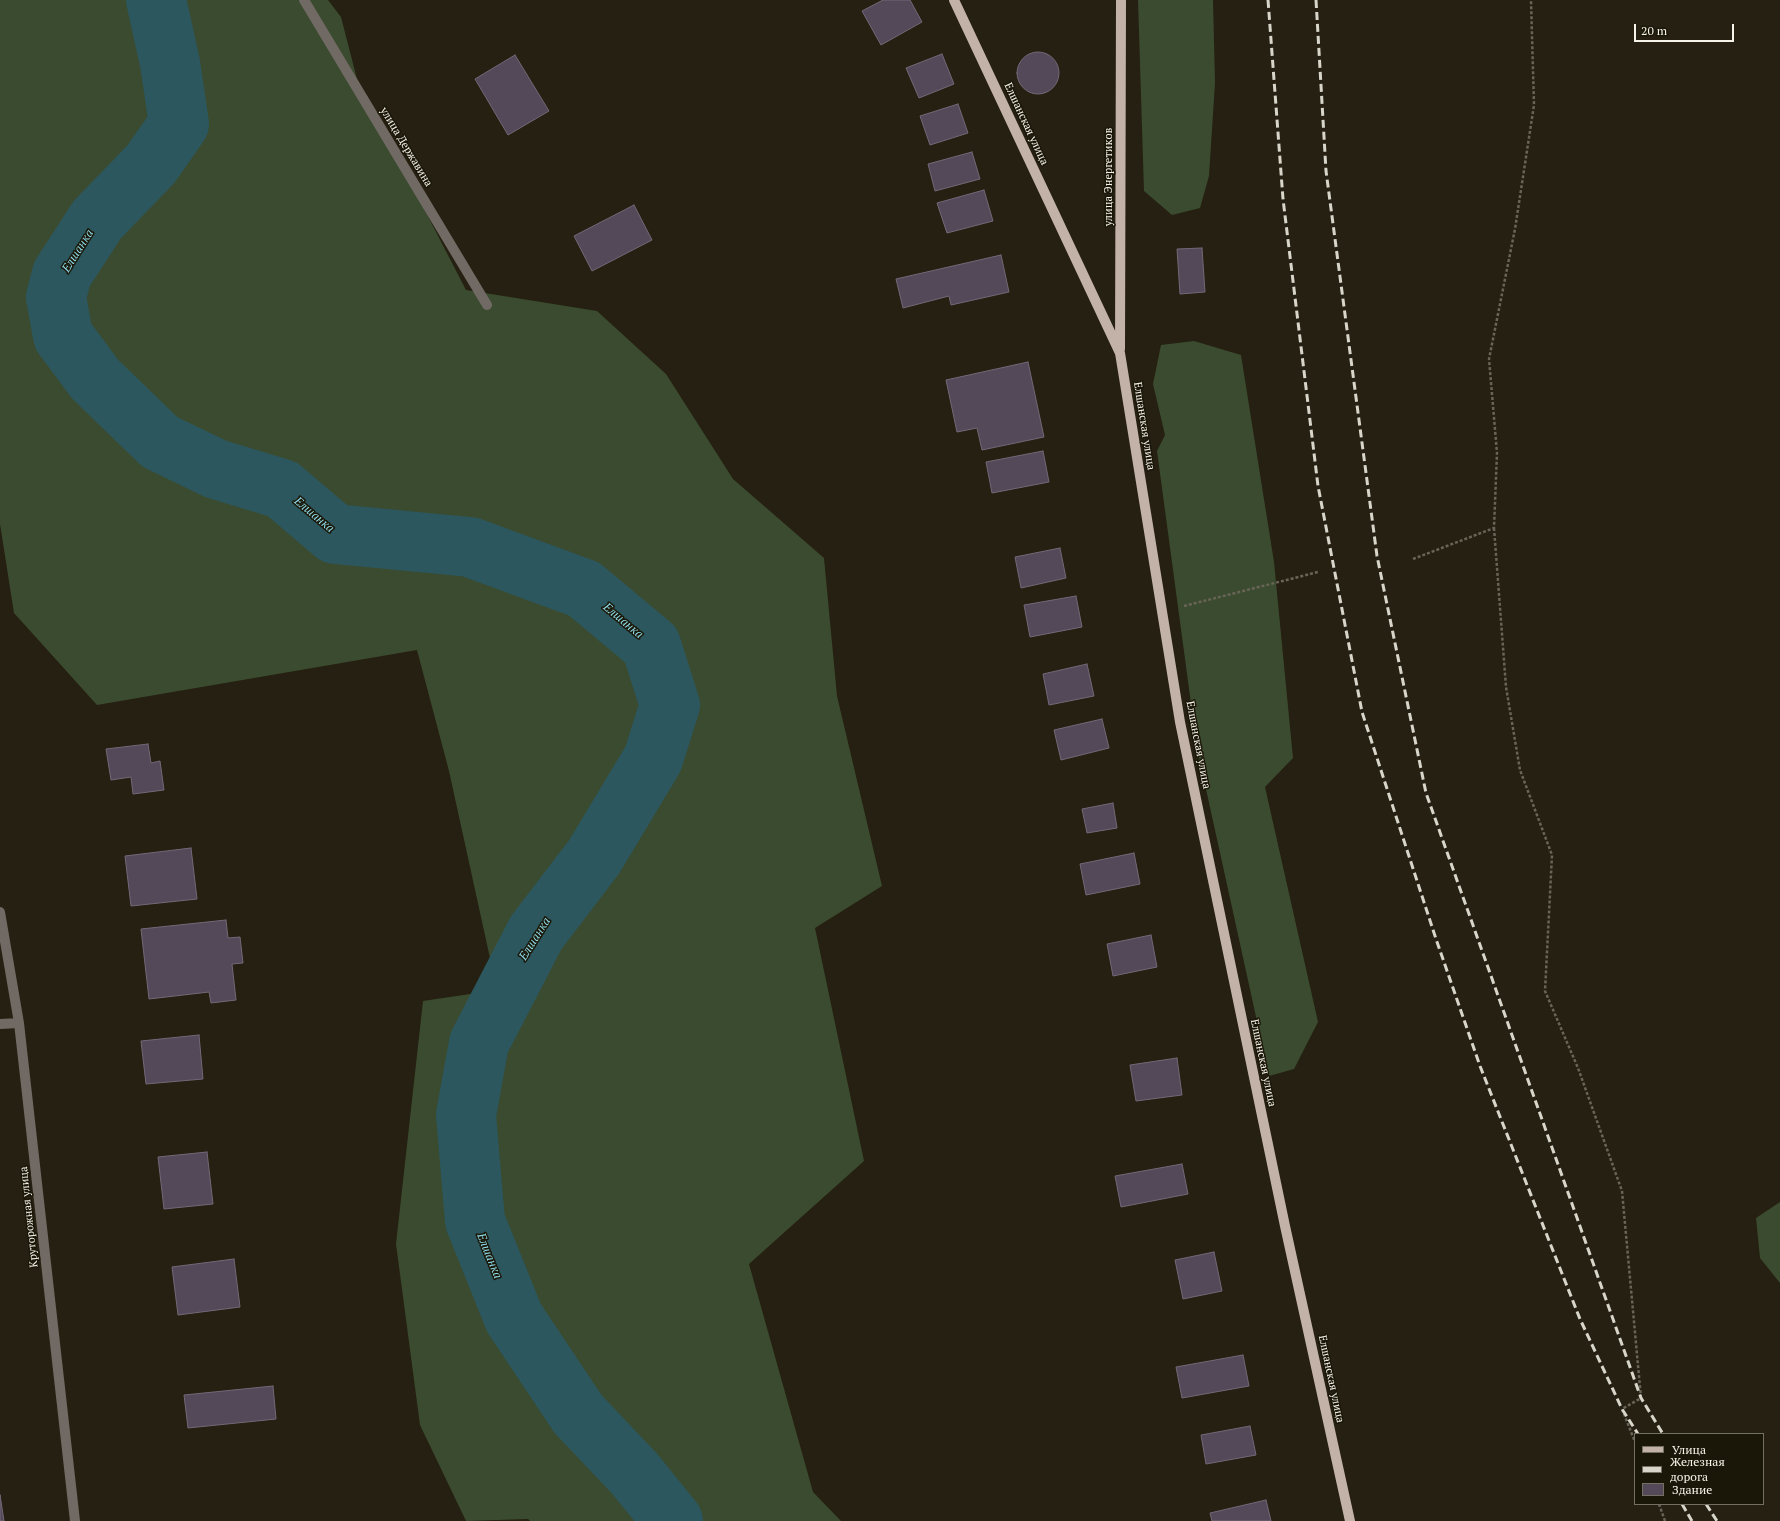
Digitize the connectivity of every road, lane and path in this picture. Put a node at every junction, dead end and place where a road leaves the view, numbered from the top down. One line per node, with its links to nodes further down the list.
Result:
1 (304, 0): 5 (street, улица Державина)
2 (954, 0): 6 (main road, Елшанская улица)
3 (1121, 0): 6 (main road, улица Энергетиков)
4 (1531, 0): 7 (path)
5 (486, 305)
6 (1120, 353): 10 (main road, Елшанская улица)
7 (1494, 528): 8 (path); 14 (path)
8 (1413, 558)
9 (1318, 572): 10 (path)
10 (1162, 612): 17 (main road, Елшанская улица)
11 (0, 912): 12 (street, Круторожная улица)
12 (19, 1023): 13 (street); 16 (street, Круторожная улица)
13 (0, 1024)
14 (1634, 1439)
15 (1659, 1505): 18 (path)
16 (75, 1521)
17 (1350, 1521)
18 (1665, 1521)

